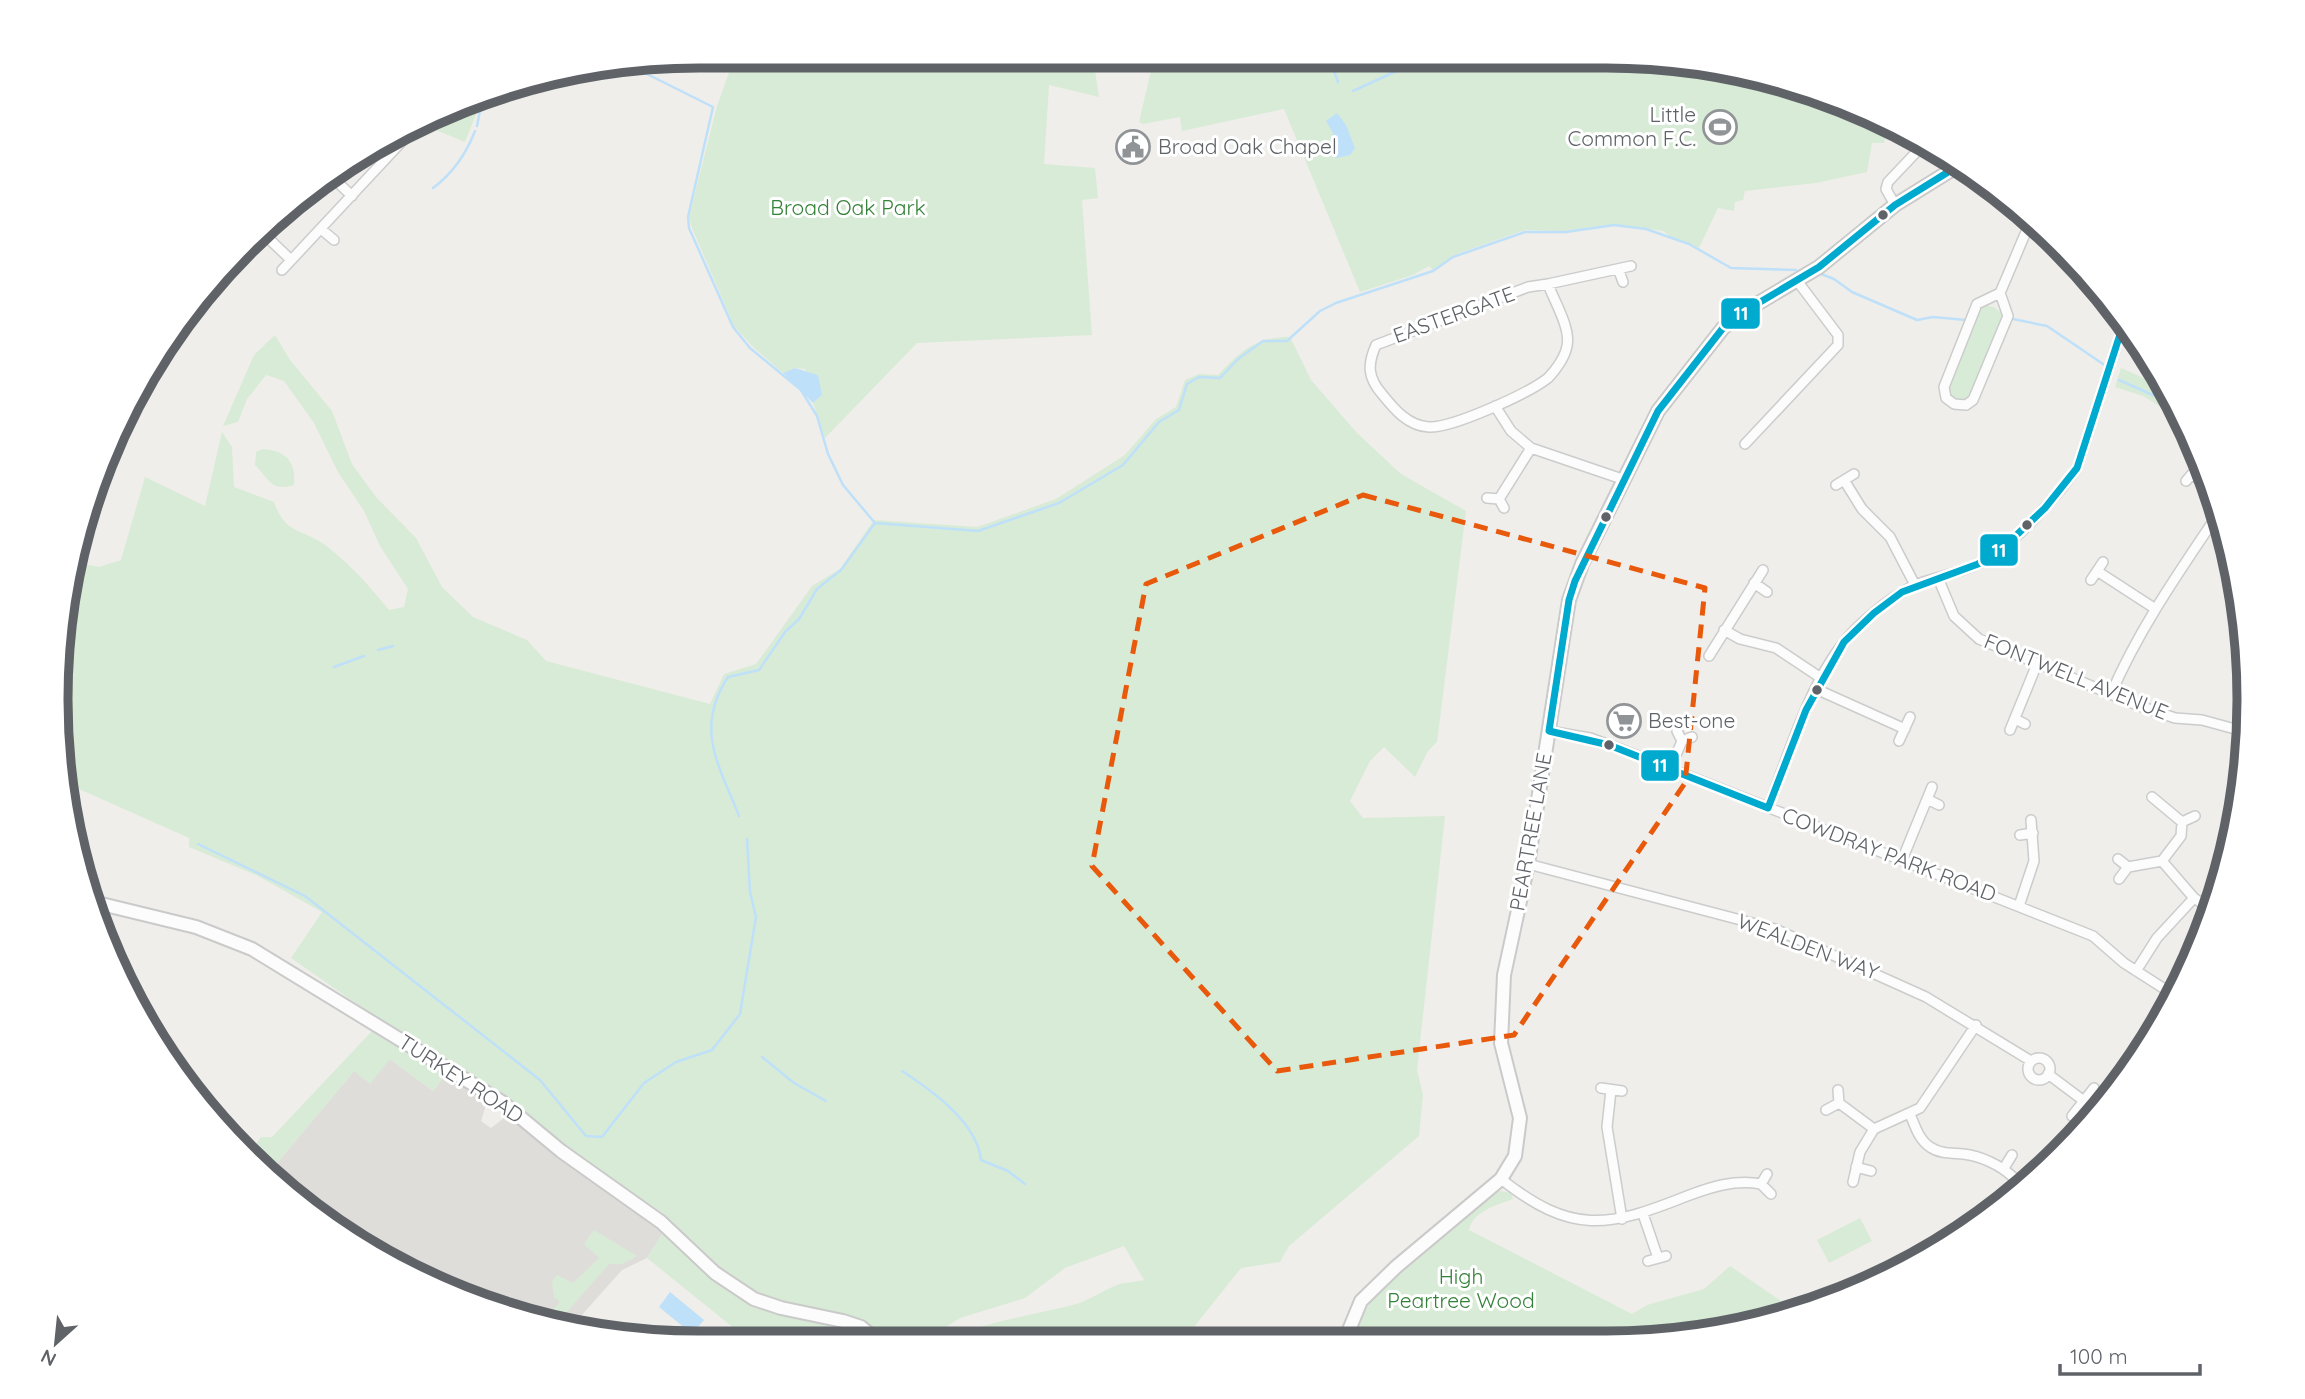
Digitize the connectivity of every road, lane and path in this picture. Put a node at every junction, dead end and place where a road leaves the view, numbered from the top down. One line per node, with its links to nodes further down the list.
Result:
1 (399, 145): 5 (street)
2 (1917, 151): 6 (street)
3 (1949, 171): 6 (street, PEARTREE LANE)
4 (338, 183): 5 (street)
5 (352, 196): 7 (street)
6 (1895, 205): 16 (street, PEARTREE LANE)
7 (321, 229): 10 (street); 11 (street)
8 (2027, 230): 18 (street)
9 (269, 238): 11 (street)
10 (334, 240)
11 (291, 260): 13 (street)
12 (1631, 267): 14 (street, EASTERGATE)
13 (282, 270)
14 (1619, 271): 15 (street); 17 (street, EASTERGATE)
15 (1623, 282)
16 (1798, 282): 21 (street); 26 (street, PEARTREE LANE)
17 (1548, 284): 20 (street, EASTERGATE); 20 (street, EASTERGATE)
18 (2000, 293): 18 (street)
19 (2120, 335): 32 (street)
20 (1494, 406): 22 (street)
21 (1745, 444)
22 (1531, 449): 26 (street); 28 (street)
23 (1854, 474): 35 (street)
24 (2192, 474): 25 (street)
25 (2196, 477)
26 (1625, 480): 50 (street, PEARTREE LANE)
27 (1488, 498): 28 (street)
28 (1499, 499): 29 (street)
29 (1504, 508)
30 (2211, 523): 37 (street)
31 (1763, 570): 34 (street)
32 (1938, 578): 35 (street); 40 (street, FONTWELL AVENUE)
33 (2091, 580): 37 (street)
34 (1754, 583): 36 (street); 38 (street)
35 (1915, 585): 41 (street)
36 (1767, 593)
37 (2154, 608): 43 (street)
38 (1724, 629): 39 (street); 41 (street)
39 (1709, 656)
40 (2037, 664): 43 (street, FONTWELL AVENUE); 45 (street)
41 (1821, 678): 42 (street)
42 (1816, 689): 48 (street); 60 (street)
43 (2111, 694): 47 (street, FONTWELL AVENUE)
44 (1910, 717): 48 (street)
45 (2015, 719): 46 (street); 49 (street)
46 (2025, 724)
47 (2236, 728)
48 (1905, 729): 54 (street)
49 (2010, 730)
50 (1549, 731): 55 (street, COWDRAY PARK ROAD); 69 (street, PEARTREE LANE)
51 (1677, 731): 53 (street)
52 (1692, 737): 53 (street)
53 (1682, 741): 55 (street)
54 (1899, 741)
55 (1670, 769): 60 (street, COWDRAY PARK ROAD)
56 (1932, 787): 58 (street)
57 (2152, 797): 63 (street)
58 (1927, 799): 59 (street); 67 (street)
59 (1940, 805)
60 (1768, 807): 67 (street, COWDRAY PARK ROAD)
61 (2195, 816): 63 (street)
62 (2031, 820): 64 (street)
63 (2182, 822): 68 (street)
64 (2033, 833): 65 (street); 75 (street)
65 (2020, 835)
66 (2118, 859): 70 (street)
67 (1902, 860): 75 (street, COWDRAY PARK ROAD)
68 (2162, 861): 70 (street); 72 (street)
69 (1528, 864): 78 (street, WEALDEN WAY); 96 (street, PEARTREE LANE)
70 (2128, 867): 71 (street)
71 (2119, 879)
72 (2194, 898): 73 (street); 76 (street)
73 (2202, 903)
74 (103, 904): 103 (street, TURKEY ROAD)
75 (2019, 906): 76 (street, COWDRAY PARK ROAD)
76 (2136, 971): 77 (street, COWDRAY PARK ROAD)
77 (2165, 992)
78 (1976, 1025): 79 (street, WEALDEN WAY); 87 (street)
79 (2031, 1061): 80 (street, WEALDEN WAY); 80 (street, WEALDEN WAY)
80 (2048, 1074): 84 (street, WEALDEN WAY)
81 (2094, 1088): 84 (street)
82 (1838, 1090): 85 (street)
83 (1622, 1091): 101 (street)
84 (2084, 1101): 88 (street)
85 (1839, 1103): 86 (street); 89 (street)
86 (1826, 1110)
87 (1910, 1114): 89 (street); 92 (street)
88 (2072, 1116)
89 (1874, 1129): 91 (street)
90 (2012, 1155): 92 (street)
91 (1856, 1167): 93 (street); 97 (street)
92 (2004, 1168): 95 (street)
93 (1871, 1171)
94 (1767, 1174): 98 (street)
95 (2013, 1177)
96 (1501, 1179): 101 (street); 104 (street, PEARTREE LANE)
97 (1853, 1182)
98 (1761, 1184): 99 (street); 100 (street)
99 (1772, 1194)
100 (1643, 1214): 101 (street); 102 (street)
101 (1622, 1219)
102 (1657, 1258)
103 (866, 1331)
104 (1348, 1331)

